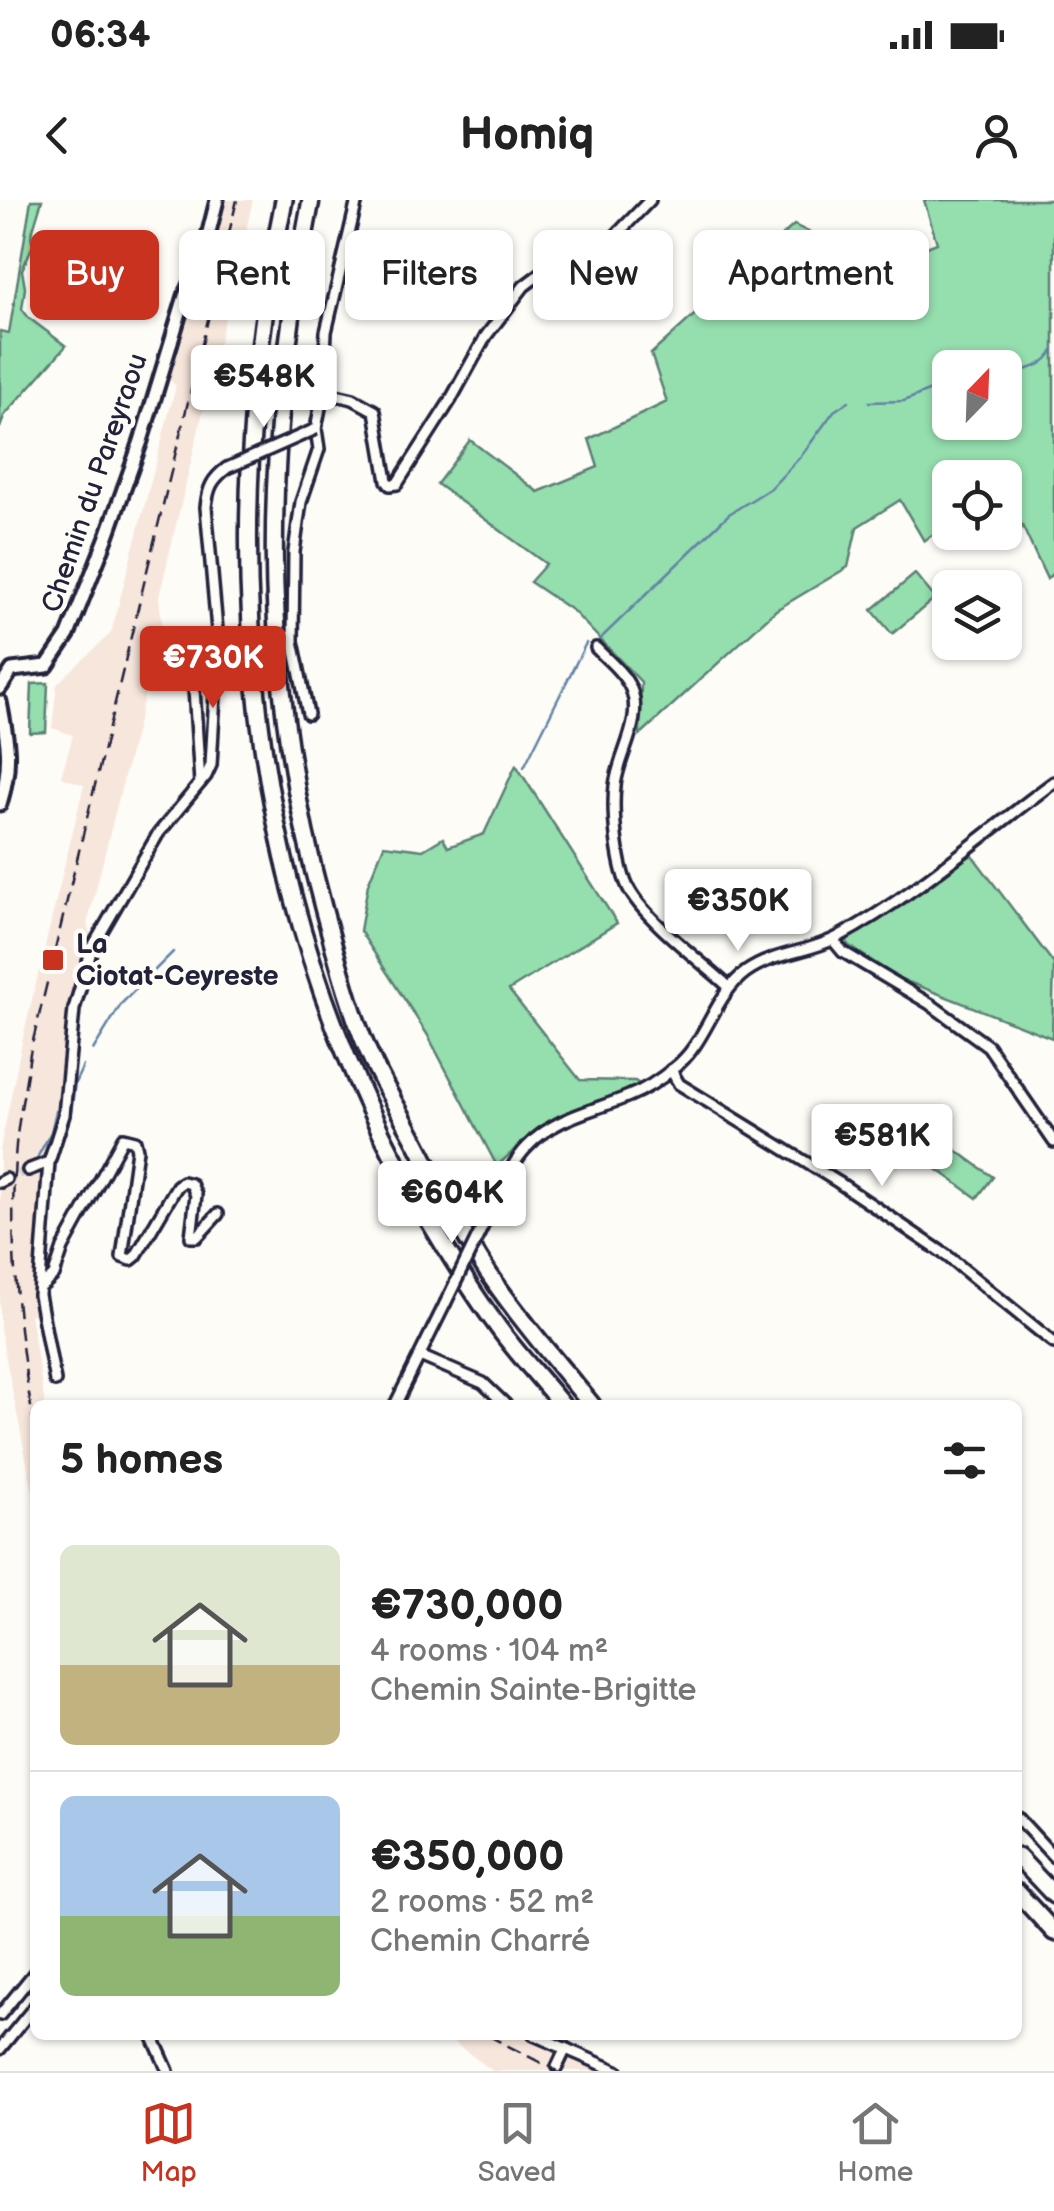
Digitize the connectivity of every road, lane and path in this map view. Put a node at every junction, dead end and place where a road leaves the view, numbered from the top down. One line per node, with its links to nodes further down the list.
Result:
1 (217, 200): 10 (street, Chemin du Pareyraou)
2 (284, 200): 29 (highway)
3 (311, 200): 30 (highway)
4 (357, 200): 6 (street)
5 (650, 200): 6 (street)
6 (323, 392): 7 (street)
7 (316, 428): 12 (street); 14 (street, bridge)
8 (191, 641): 14 (street)
9 (596, 648): 17 (street)
10 (0, 688)
11 (0, 702): 15 (street)
12 (308, 714)
13 (1054, 782): 16 (street)
14 (200, 783): 20 (street)
15 (0, 804)
16 (833, 940): 17 (street); 19 (street)
17 (729, 987): 18 (street)
18 (672, 1070): 24 (street); 25 (street, bridge)
19 (1054, 1142)
20 (49, 1162): 21 (street); 23 (street)
21 (28, 1170)
22 (218, 1214): 23 (street)
23 (40, 1288): 26 (street)
24 (1054, 1342)
25 (420, 1356): 27 (street); 28 (street)
26 (55, 1380)
27 (398, 1400)
28 (501, 1400)
29 (558, 1400)
30 (588, 1400)
31 (1022, 1822): 32 (street)
32 (1054, 1856)
33 (1022, 1860): 34 (highway)
34 (1054, 1895)
35 (1022, 1897): 36 (highway)
36 (1054, 1932)
37 (30, 1978): 39 (street)
38 (30, 2012): 43 (street)
39 (0, 2015)
40 (154, 2040): 45 (street)
41 (546, 2040): 42 (street)
42 (566, 2048): 44 (street); 46 (street)
43 (0, 2049)
44 (557, 2067)
45 (168, 2071)
46 (618, 2071)

